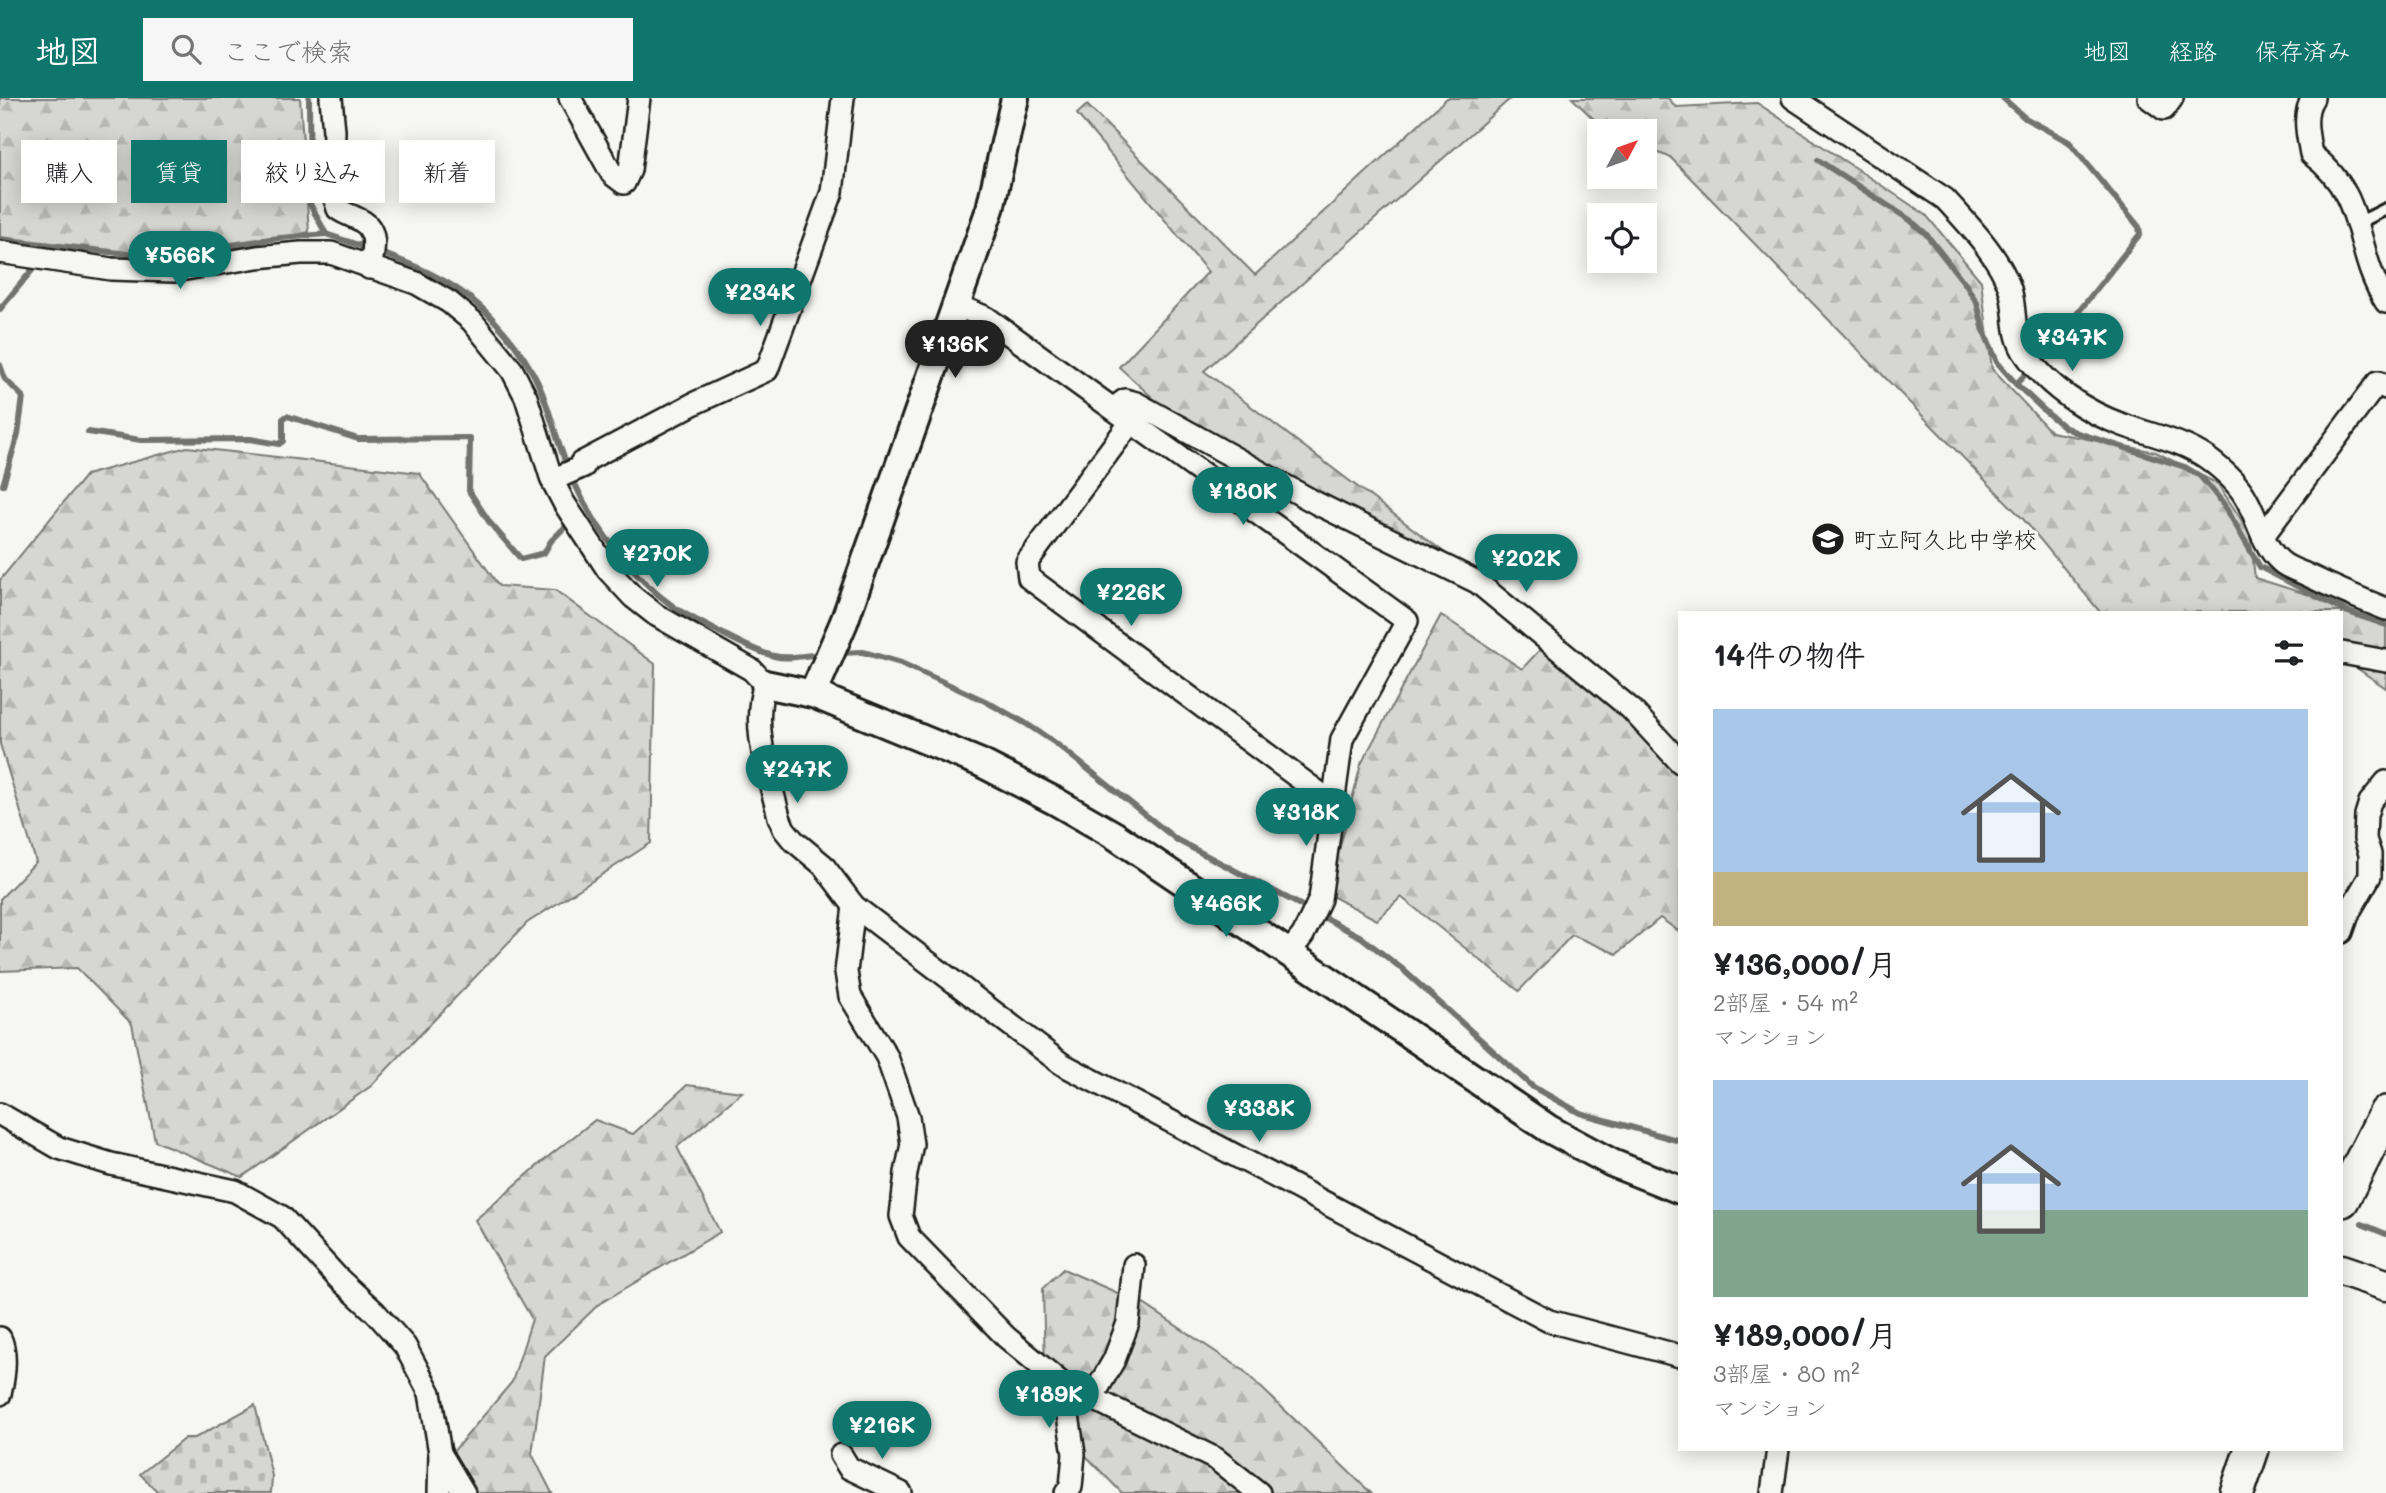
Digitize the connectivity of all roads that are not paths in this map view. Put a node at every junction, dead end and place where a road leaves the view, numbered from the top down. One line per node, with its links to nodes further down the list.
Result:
1 (331, 98): 13 (street)
2 (570, 98): 3 (street)
3 (639, 98)
4 (843, 98): 19 (street)
5 (1014, 98): 15 (street)
6 (1793, 98): 20 (street)
7 (2149, 98): 8 (street)
8 (2172, 98)
9 (2313, 98): 11 (street)
10 (2386, 209): 11 (lane)
11 (2358, 223): 14 (street)
12 (0, 252): 13 (street)
13 (372, 256): 19 (street)
14 (2386, 302)
15 (956, 305): 17 (street); 25 (street)
16 (2386, 388): 20 (street)
17 (1114, 408): 18 (street); 26 (street)
18 (1131, 422): 28 (street); 28 (street)
19 (552, 480): 24 (street)
20 (2263, 536): 21 (street)
21 (2386, 609)
22 (2343, 653): 23 (street)
23 (2386, 661)
24 (765, 684): 25 (street); 29 (street)
25 (813, 694): 31 (street)
26 (1678, 760)
27 (2386, 782): 30 (street)
28 (1334, 804): 31 (street)
29 (854, 906): 40 (street); 42 (street)
30 (2343, 929)
31 (1296, 944): 34 (street)
32 (2386, 1113): 35 (main road)
33 (1, 1116): 45 (street)
34 (1678, 1189)
35 (2343, 1198)
36 (1134, 1265): 42 (street)
37 (2343, 1270): 38 (main road)
38 (2386, 1285)
39 (0, 1338): 41 (street)
40 (1678, 1355)
41 (0, 1394)
42 (1082, 1395): 50 (street); 51 (street)
43 (1778, 1451): 52 (street)
44 (2251, 1451): 53 (main road)
45 (440, 1453): 47 (street); 48 (street)
46 (841, 1455): 49 (street)
47 (439, 1493)
48 (464, 1493)
49 (901, 1493)
50 (1066, 1493)
51 (1259, 1493)
52 (1772, 1493)
53 (2237, 1493)

